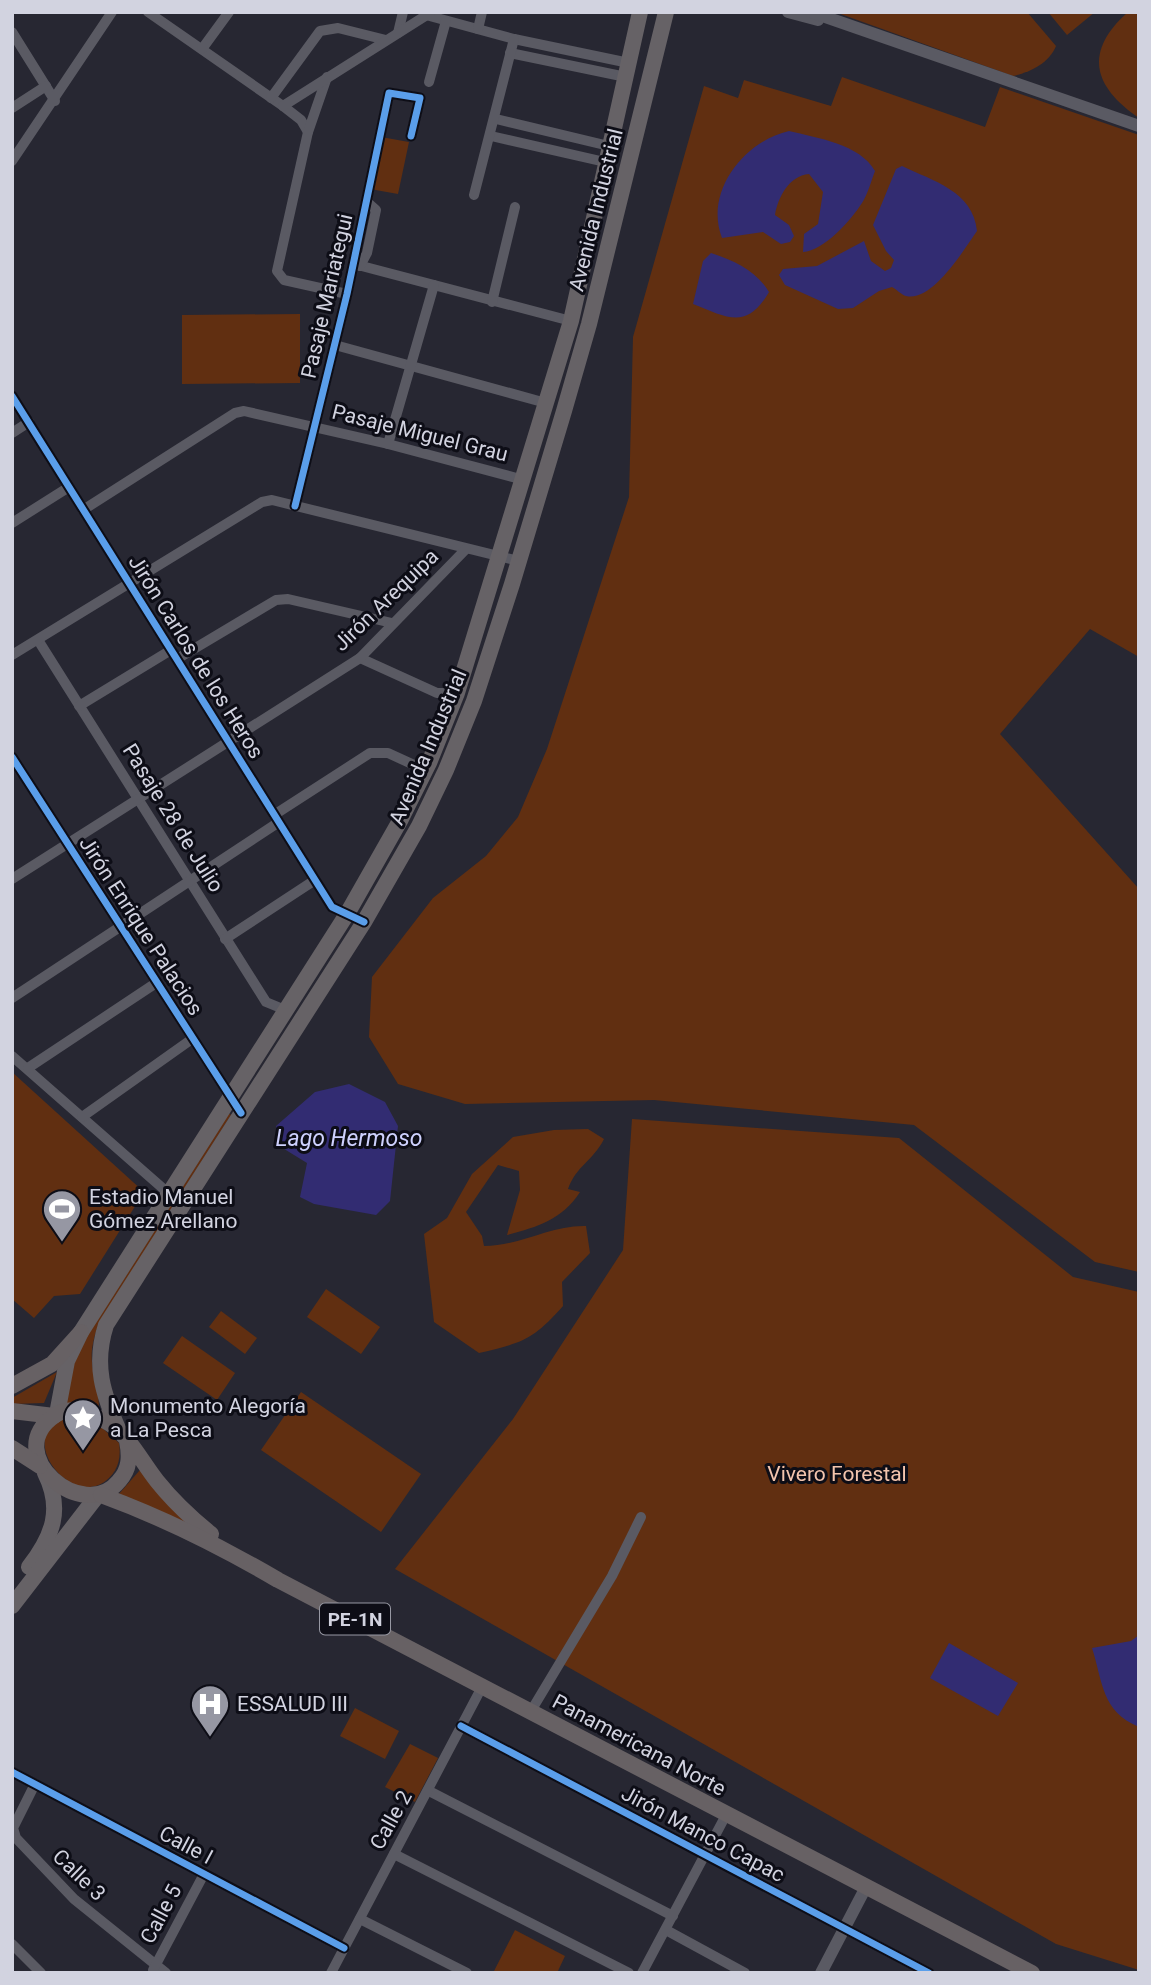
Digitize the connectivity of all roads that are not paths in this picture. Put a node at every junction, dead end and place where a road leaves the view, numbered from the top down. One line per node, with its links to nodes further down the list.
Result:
1 (112, 12): 25 (street)
2 (148, 12): 18 (street)
3 (229, 12): 18 (street)
4 (403, 12): 15 (street)
5 (481, 12): 12 (street)
6 (640, 12): 20 (main road, Avenida Industrial)
7 (666, 12): 57 (main road, Avenida Industrial)
8 (788, 12): 13 (street)
9 (811, 12): 13 (street)
10 (428, 14): 11 (street); 15 (street)
11 (446, 21): 12 (street); 22 (street)
12 (478, 29): 16 (street)
13 (856, 31): 29 (street)
14 (12, 32): 23 (street)
15 (398, 33): 17 (street)
16 (514, 39): 19 (street); 20 (street)
17 (386, 40): 21 (street); 24 (street)
18 (202, 49): 24 (street)
19 (510, 53): 20 (street); 28 (street)
20 (628, 70): 33 (main road, Avenida Industrial)
21 (327, 77): 26 (street); 30 (street)
22 (429, 82)
23 (46, 86): 25 (street); 27 (street)
24 (271, 98): 26 (street)
25 (55, 101): 34 (street)
26 (282, 106): 30 (street)
27 (12, 108)
28 (496, 118): 32 (street); 33 (street)
29 (1139, 126)
30 (308, 132): 39 (street)
31 (411, 136): 37 (street, Pasaje Mariategui)
32 (491, 136): 33 (street); 35 (street)
33 (607, 154): 41 (main road, Avenida Industrial)
34 (12, 160)
35 (474, 195)
36 (515, 208): 40 (street)
37 (357, 265): 38 (street); 39 (street, Pasaje Mariategui)
38 (434, 285): 40 (street); 43 (street)
39 (347, 294): 42 (street, Pasaje Mariategui)
40 (492, 302): 41 (street)
41 (570, 321): 45 (main road, Avenida Industrial)
42 (335, 345): 43 (street); 47 (street, Pasaje Mariategui)
43 (411, 366): 45 (street); 49 (street)
44 (12, 396): 46 (street, Jirón Carlos de los Heros)
45 (546, 403): 50 (main road, Avenida Industrial)
46 (29, 422): 48 (street); 51 (street, Jirón Carlos de los Heros)
47 (314, 426): 49 (street, Pasaje Miguel Grau); 52 (street, Pasaje Mariategui); 53 (street, Pasaje Miguel Grau)
48 (12, 433)
49 (388, 444): 50 (street, Pasaje Miguel Grau)
50 (524, 480): 56 (main road, Avenida Industrial)
51 (69, 487): 53 (street, Jirón Carlos de los Heros); 54 (street)
52 (295, 506): 55 (street); 58 (street)
53 (83, 510): 58 (street, Jirón Carlos de los Heros)
54 (12, 523)
55 (466, 550): 56 (street); 59 (street, Jirón Arequipa)
56 (500, 557): 57 (street); 64 (main road, Avenida Industrial)
57 (519, 561): 76 (main road, Avenida Industrial)
58 (129, 581): 60 (street); 61 (street, Jirón Carlos de los Heros)
59 (392, 623): 61 (street); 63 (street, Jirón Arequipa)
60 (38, 640): 62 (street); 65 (street, Pasaje 28 de Julio)
61 (174, 654): 65 (street); 66 (street, Jirón Carlos de los Heros)
62 (12, 655)
63 (360, 658): 64 (street); 66 (street, Jirón Arequipa)
64 (457, 693): 68 (main road, Avenida Industrial)
65 (79, 706): 69 (street, Pasaje 28 de Julio)
66 (229, 743): 69 (street, Jirón Arequipa); 70 (street, Jirón Carlos de los Heros)
67 (12, 757): 71 (street, Jirón Enrique Palacios)
68 (425, 770): 70 (street); 75 (main road, Avenida Industrial)
69 (138, 799): 71 (street, Jirón Arequipa); 73 (street, Pasaje 28 de Julio)
70 (276, 818): 73 (street); 74 (street, Jirón Carlos de los Heros)
71 (68, 845): 72 (street, Jirón Arequipa); 77 (street, Jirón Enrique Palacios)
72 (12, 879)
73 (191, 880): 77 (street); 78 (street, Pasaje 28 de Julio)
74 (315, 880): 75 (street, Jirón Carlos de los Heros); 78 (street)
75 (347, 914): 76 (street, Jirón Carlos de los Heros); 81 (main road, Avenida Industrial)
76 (364, 922): 86 (main road, Avenida Industrial)
77 (120, 927): 79 (street, Jirón Enrique Palacios); 80 (street)
78 (225, 939): 81 (street, Pasaje 28 de Julio)
79 (156, 983): 82 (street, Jirón Enrique Palacios); 84 (street)
80 (12, 998)
81 (284, 1009): 85 (main road, Avenida Industrial)
82 (192, 1038): 85 (street, Jirón Enrique Palacios); 87 (street)
83 (12, 1056): 84 (street)
84 (28, 1068): 87 (street)
85 (229, 1095): 86 (street, Jirón Enrique Palacios); 88 (main road, Avenida Industrial)
86 (241, 1113): 93 (main road, Avenida Industrial)
87 (82, 1117): 88 (street)
88 (167, 1192): 89 (main road, Avenida Industrial)
89 (81, 1332): 90 (highway); 92 (main road, Avenida Industrial)
90 (12, 1386)
91 (12, 1411): 92 (highway, PE-1N)
92 (56, 1415): 93 (highway, PE-1N); 95 (highway)
93 (123, 1436): 96 (highway); 98 (highway, Panamericana Norte / PE-1N)
94 (12, 1448): 95 (highway, PE-1N)
95 (42, 1469): 96 (highway, PE-1N); 99 (main road)
96 (99, 1495): 98 (highway, Panamericana Norte / PE-1N); 100 (main road)
97 (641, 1517): 102 (street)
98 (228, 1550): 101 (highway, Panamericana Norte / PE-1N)
99 (12, 1589)
100 (12, 1606)
101 (483, 1685): 102 (highway, Panamericana Norte / PE-1N); 103 (street, Calle 2)
102 (531, 1711): 107 (highway, Panamericana Norte / PE-1N)
103 (461, 1727): 106 (street, Calle 2); 109 (street, Jirón Manco Capac)
104 (12, 1772): 105 (street, Calle I)
105 (35, 1784): 110 (street, Calle I); 118 (street, Calle 3)
106 (429, 1791): 108 (street, Calle 2); 112 (street)
107 (726, 1815): 109 (street); 111 (highway, Panamericana Norte / PE-1N)
108 (394, 1854): 113 (street, Calle 2); 124 (street)
109 (705, 1855): 112 (street); 114 (street, Jirón Manco Capac)
110 (204, 1874): 117 (street, Calle I); 118 (street, Calle 5)
111 (866, 1887): 114 (street); 128 (highway, Panamericana Norte / PE-1N)
112 (673, 1916): 115 (street)
113 (360, 1919): 117 (street, Calle 2); 123 (street)
114 (844, 1928): 126 (street); 127 (street, Jirón Manco Capac)
115 (666, 1930): 119 (street); 125 (street)
116 (12, 1944): 120 (street)
117 (344, 1948): 122 (street, Calle 2)
118 (153, 1970): 121 (street, Calle 3)
119 (738, 1971)
120 (41, 1973)
121 (166, 1973)
122 (331, 1973)
123 (467, 1973)
124 (629, 1973)
125 (642, 1973)
126 (821, 1973)
127 (929, 1973)
128 (1032, 1973)

